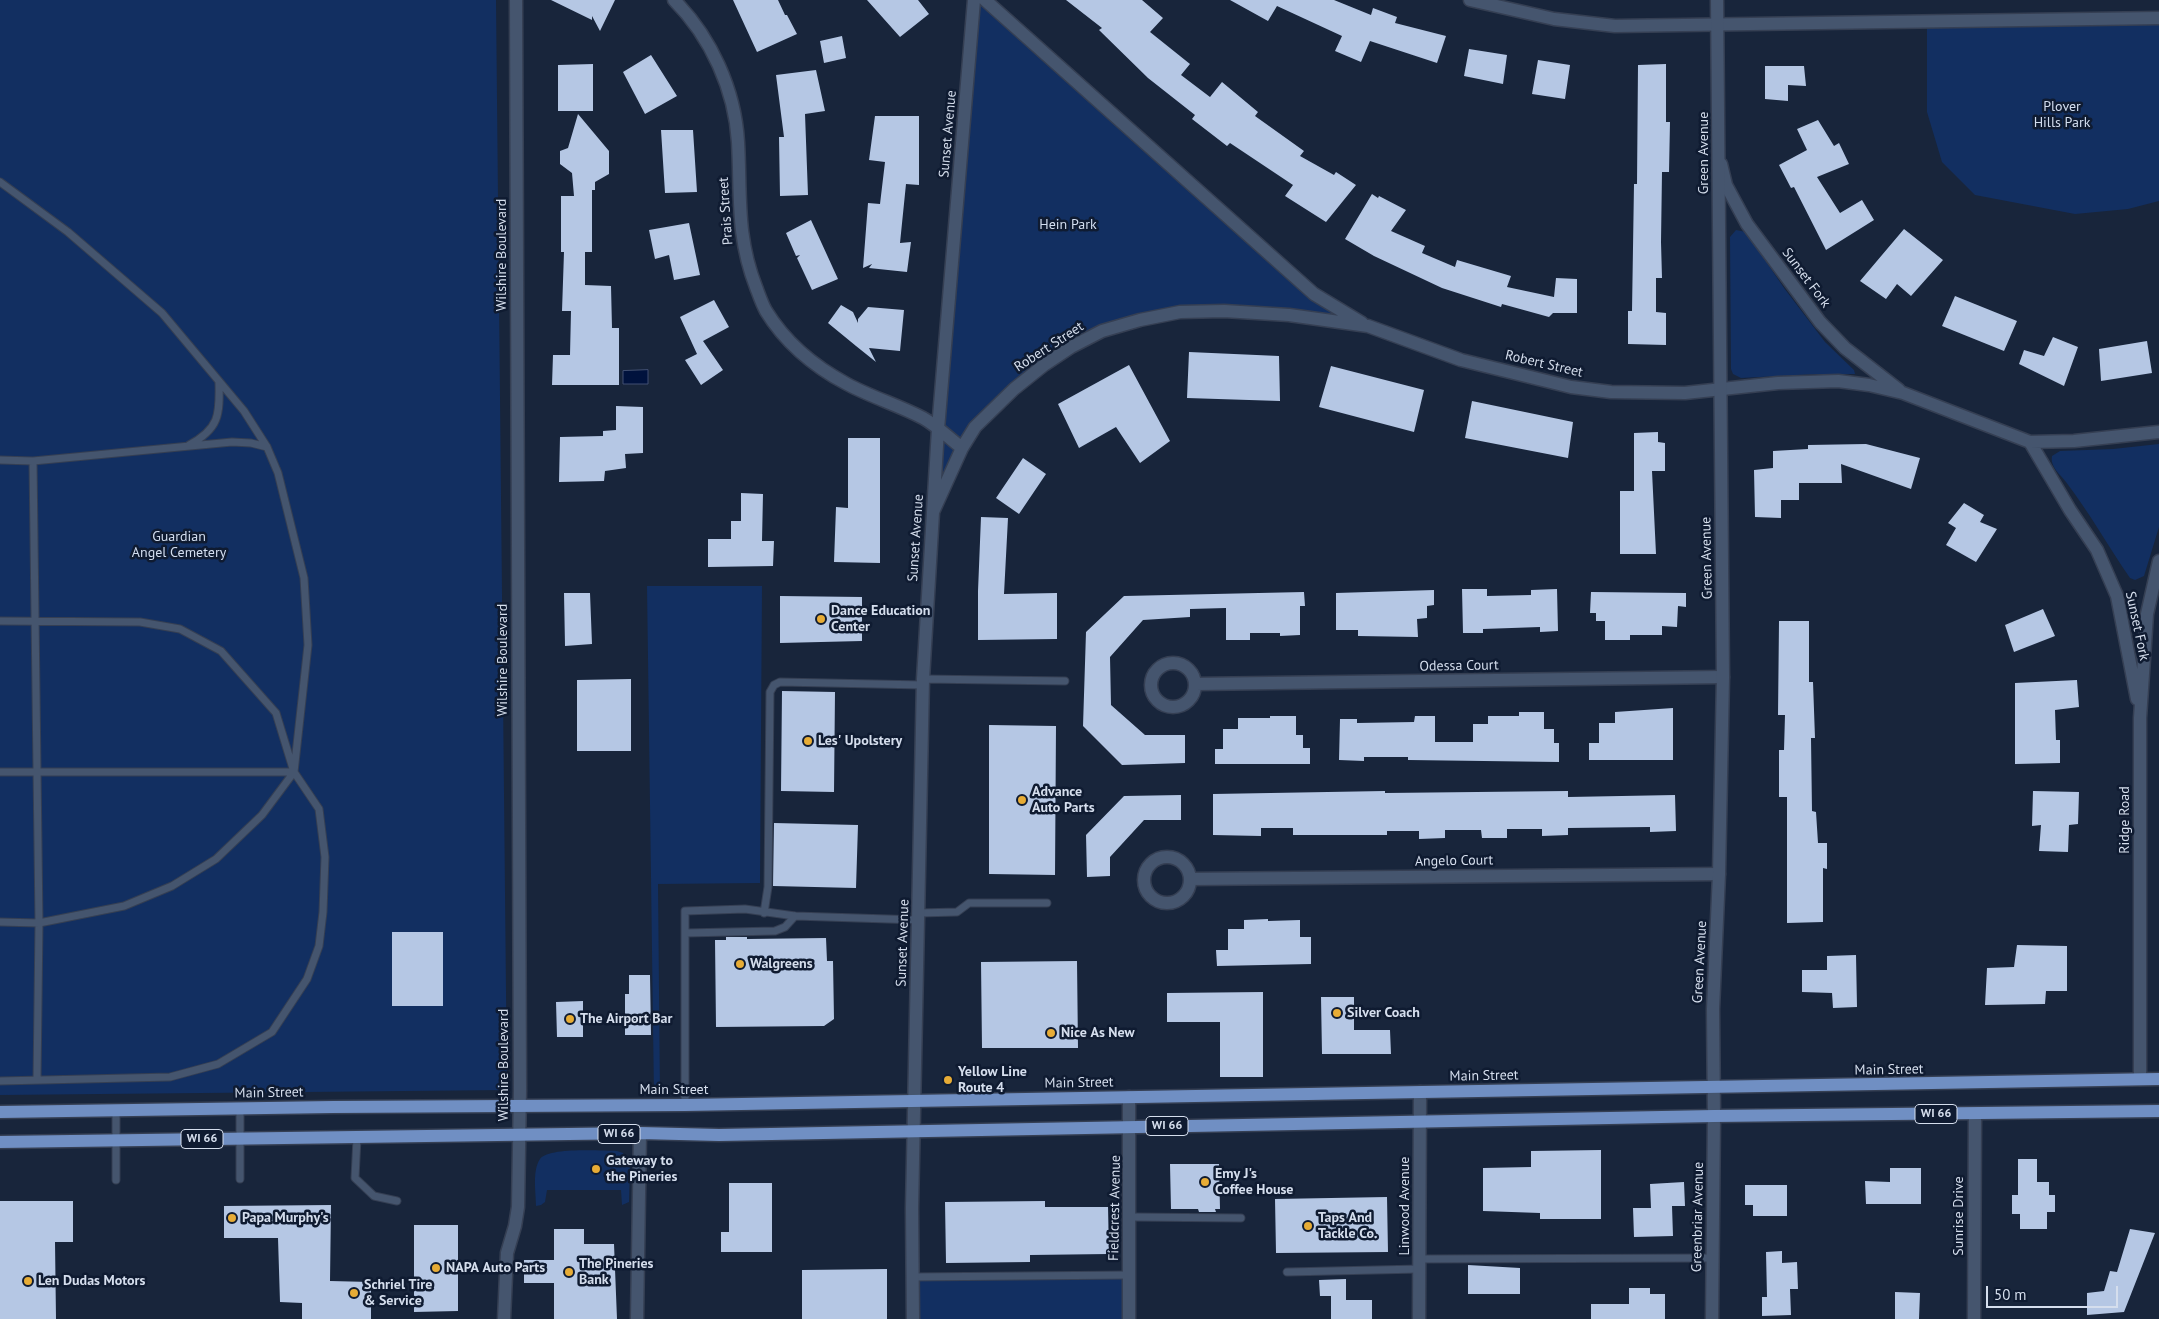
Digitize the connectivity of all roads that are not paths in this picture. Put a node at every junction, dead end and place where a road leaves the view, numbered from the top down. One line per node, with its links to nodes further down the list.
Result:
1 (516, 0): 53 (street, Wilshire Boulevard)
2 (674, 0): 15 (street, Prais Street)
3 (974, 0): 15 (street, Sunset Avenue)
4 (985, 0): 11 (street, Robert Street)
5 (1470, 0): 8 (street)
6 (1717, 0): 8 (street, Green Avenue)
7 (2159, 18): 8 (street)
8 (1718, 23): 9 (street, Green Avenue)
9 (1719, 154): 13 (street, Green Avenue); 14 (street, Sunset Fork)
10 (0, 182): 12 (lane)
11 (1368, 326): 13 (street, Robert Street); 20 (street, Robert Street)
12 (219, 382): 18 (lane); 19 (lane)
13 (1720, 390): 14 (street, Sunset Fork); 27 (street, Green Avenue)
14 (1903, 393): 17 (street, Sunset Fork)
15 (938, 430): 20 (street, Prais Street); 23 (street, Sunset Avenue)
16 (2159, 432): 17 (street, Sunset Fork)
17 (2030, 442): 31 (street, Sunset Fork)
18 (186, 447): 19 (lane); 22 (lane)
19 (267, 447): 33 (lane)
20 (962, 448): 23 (street, Robert Street)
21 (0, 460): 22 (lane)
22 (33, 460): 26 (lane)
23 (933, 512): 29 (street, Sunset Avenue)
24 (2159, 562): 31 (street, Ridge Road)
25 (0, 620): 26 (lane)
26 (35, 620): 33 (lane); 34 (lane)
27 (1723, 677): 30 (street, Odessa Court); 35 (street, Green Avenue)
28 (1065, 681): 29 (lane)
29 (923, 682): 38 (lane); 40 (street, Sunset Avenue)
30 (1195, 684)
31 (2140, 718): 44 (street, Ridge Road)
32 (0, 772): 34 (lane)
33 (294, 772): 34 (lane); 42 (lane); 47 (lane)
34 (36, 774): 42 (lane)
35 (1719, 874): 36 (street, Angelo Court); 48 (street, Green Avenue)
36 (1190, 879)
37 (1047, 903): 40 (lane)
38 (764, 913): 39 (lane); 43 (lane)
39 (795, 916): 40 (lane); 43 (lane)
40 (919, 916): 51 (street, Sunset Avenue)
41 (0, 922): 42 (lane)
42 (39, 923): 47 (lane)
43 (685, 933): 52 (lane)
44 (2140, 1079): 45 (main road, Main Street / WI 66); 48 (main road, Main Street / WI 66)
45 (2159, 1079)
46 (0, 1080): 47 (lane)
47 (37, 1080)
48 (1713, 1088): 49 (main road, Main Street / WI 66); 59 (street, Green Avenue)
49 (1420, 1092): 50 (main road, Main Street / WI 66); 60 (street, Linwood Avenue)
50 (1129, 1097): 51 (main road, Main Street / WI 66); 61 (street, Fieldcrest Avenue)
51 (914, 1100): 52 (main road, Main Street / WI 66); 62 (street, Sunset Avenue)
52 (685, 1105): 53 (main road, Main Street / WI 66)
53 (519, 1106): 54 (main road, Main Street / WI 66); 64 (street, Wilshire Boulevard)
54 (240, 1108): 55 (main road, Main Street / WI 66); 65 (lane)
55 (116, 1110): 57 (main road, Main Street / WI 66); 67 (lane)
56 (2159, 1111): 58 (main road, WI 66)
57 (0, 1112)
58 (1975, 1114): 59 (main road, WI 66); 85 (street, Sunrise Drive)
59 (1714, 1116): 60 (main road, WI 66); 74 (street, Greenbriar Avenue)
60 (1420, 1122): 61 (main road, WI 66); 75 (street, Linwood Avenue)
61 (1130, 1127): 62 (main road, WI 66); 72 (street, Fieldcrest Avenue)
62 (913, 1131): 63 (main road, WI 66); 78 (street, Sunset Avenue)
63 (640, 1133): 64 (main road, WI 66); 80 (street)
64 (518, 1136): 66 (main road, WI 66); 79 (street, Wilshire Boulevard)
65 (240, 1138): 66 (main road, WI 66); 67 (main road, WI 66); 69 (lane)
66 (357, 1138): 71 (lane)
67 (115, 1140): 68 (main road, WI 66); 70 (lane)
68 (0, 1142)
69 (240, 1179)
70 (116, 1180)
71 (397, 1201)
72 (1130, 1217): 73 (lane); 77 (street, Fieldcrest Avenue)
73 (1241, 1218)
74 (1712, 1258): 75 (lane); 84 (street, Greenbriar Avenue)
75 (1420, 1264): 76 (lane); 83 (street, Linwood Avenue)
76 (1288, 1272)
77 (1129, 1275): 78 (lane); 82 (street, Fieldcrest Avenue)
78 (912, 1277): 81 (street, Sunset Avenue)
79 (504, 1319)
80 (637, 1319)
81 (913, 1319)
82 (1129, 1319)
83 (1419, 1319)
84 (1712, 1319)
85 (1974, 1319)

